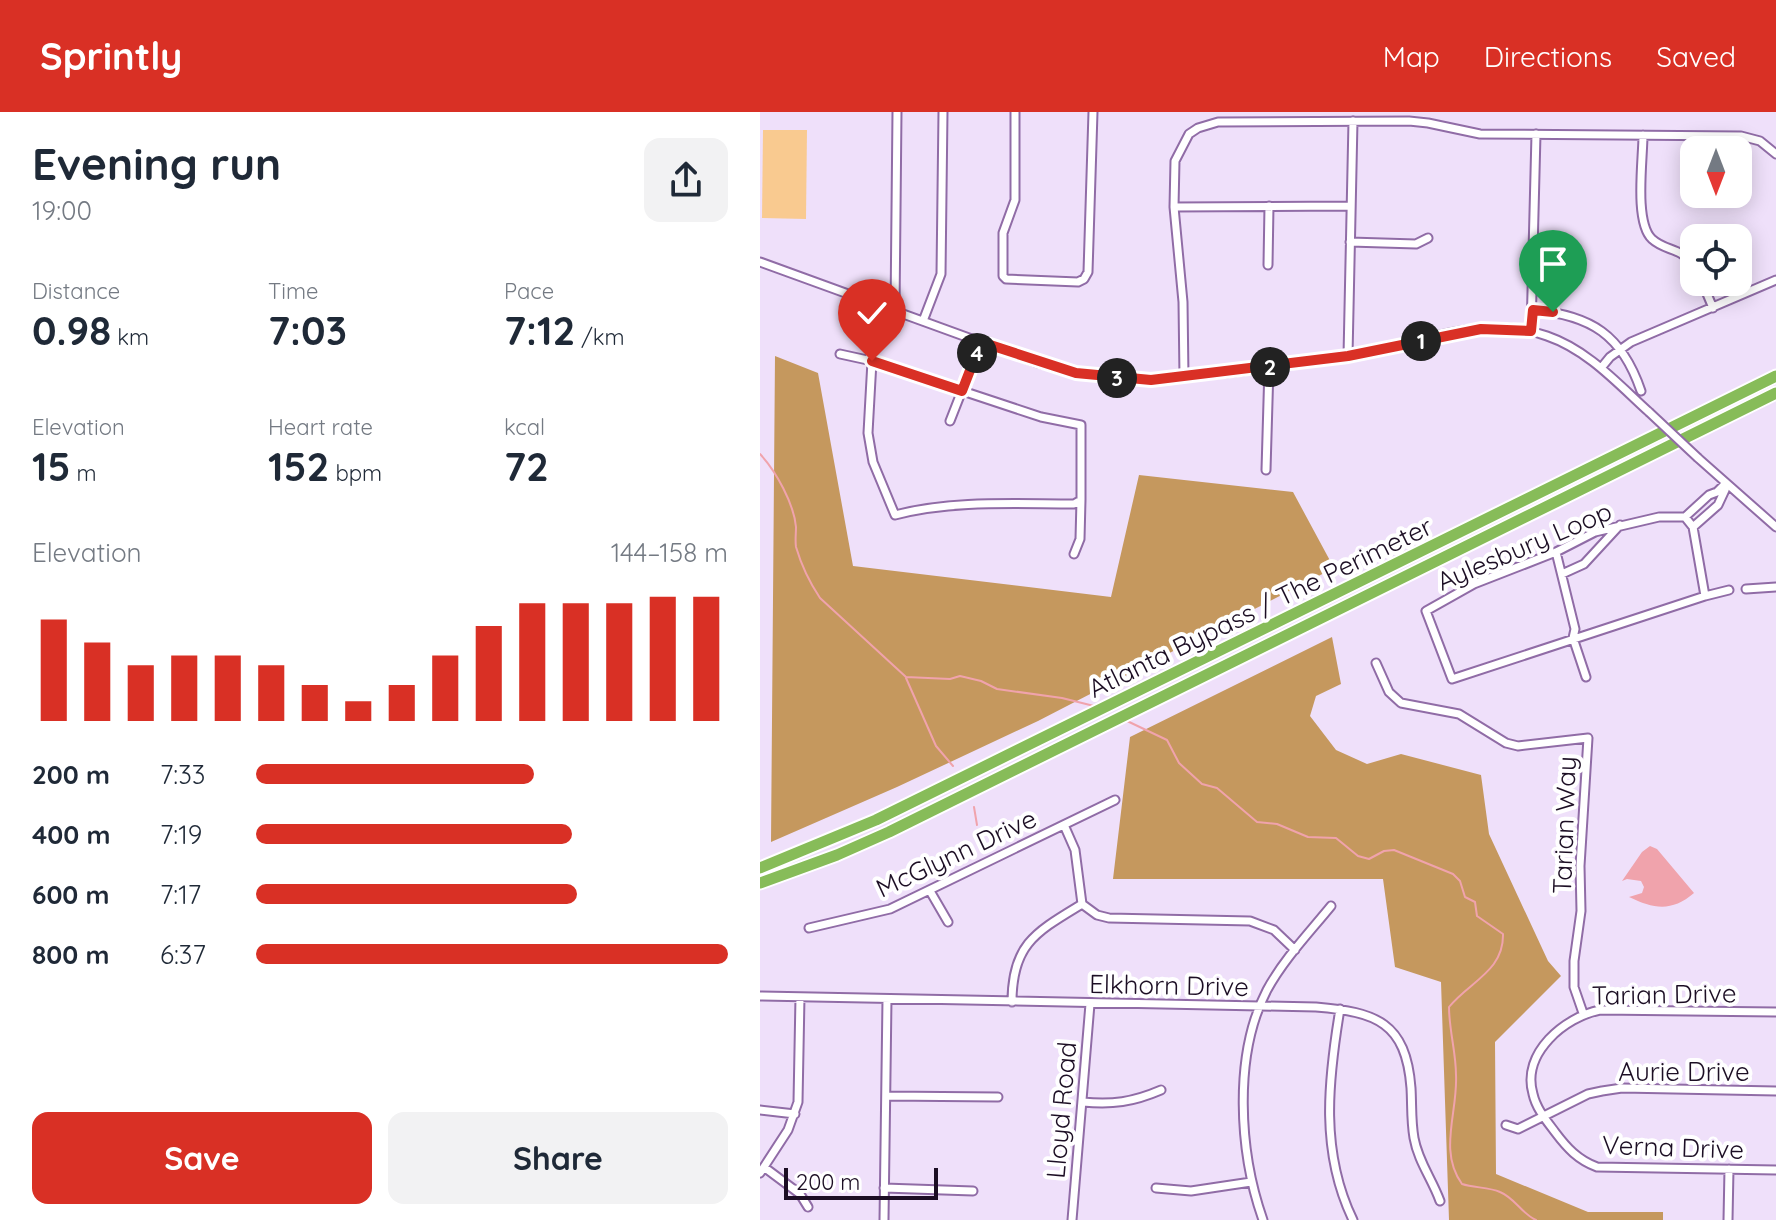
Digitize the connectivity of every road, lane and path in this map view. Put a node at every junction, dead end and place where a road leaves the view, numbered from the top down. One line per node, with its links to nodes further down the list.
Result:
1 (897, 112): 20 (street)
2 (943, 112): 22 (street)
3 (1015, 112): 4 (street)
4 (1093, 112)
5 (1353, 121): 6 (street); 10 (street); 11 (street)
6 (1536, 134): 7 (street); 21 (street)
7 (1643, 135): 8 (street); 14 (street)
8 (1776, 154)
9 (1269, 206): 10 (street); 11 (street); 16 (street)
10 (1351, 206): 13 (street)
11 (1174, 207): 32 (street)
12 (1428, 238): 13 (street)
13 (1350, 242): 27 (street)
14 (1680, 252)
15 (760, 262): 20 (street)
16 (1268, 265)
17 (1776, 280): 19 (street)
18 (1708, 296): 19 (street)
19 (1713, 308): 25 (street)
20 (895, 310): 22 (street)
21 (1533, 310): 23 (street); 25 (street)
22 (923, 321): 24 (street)
23 (1531, 331): 27 (street); 30 (street)
24 (981, 342): 32 (street); 33 (street)
25 (1621, 348): 30 (street); 34 (street)
26 (840, 354): 28 (street)
27 (1348, 356): 29 (street)
28 (872, 361): 33 (street); 39 (street)
29 (1269, 367): 32 (street); 37 (street)
30 (1601, 368): 38 (street, bridge)
31 (1776, 376): 58 (highway, Atlanta Bypass / The Perimeter)
32 (1184, 377)
33 (962, 391): 36 (street); 39 (street)
34 (1641, 391)
35 (1776, 393): 59 (highway, Atlanta Bypass / The Perimeter)
36 (950, 421)
37 (1266, 470)
38 (1726, 485): 40 (street); 41 (street); 45 (street)
39 (1081, 500): 47 (street)
40 (1699, 505): 41 (street); 42 (street)
41 (1708, 513): 44 (street)
42 (1685, 517): 43 (street, Aylesbury Loop); 44 (street)
43 (1621, 525): 46 (street, Aylesbury Loop); 48 (street)
44 (1693, 527): 52 (street)
45 (1776, 527)
46 (1556, 552): 48 (street); 53 (street, Aylesbury Loop)
47 (1074, 554)
48 (1562, 574): 53 (street)
49 (1776, 587): 50 (street)
50 (1746, 589)
51 (1729, 590): 52 (street, Aylesbury Loop)
52 (1705, 596): 53 (street, Aylesbury Loop)
53 (1573, 638): 55 (street)
54 (1376, 663): 74 (street, Tarian Way)
55 (1586, 677)
56 (1115, 800): 57 (street, McGlynn Drive)
57 (1064, 825): 60 (street, McGlynn Drive); 61 (street)
58 (760, 868)
59 (760, 883)
60 (930, 891): 63 (street); 64 (street, McGlynn Drive)
61 (1082, 904): 65 (street); 69 (street)
62 (1331, 906): 65 (street)
63 (948, 922)
64 (809, 928)
65 (1295, 950): 71 (street)
66 (760, 996): 67 (street, Elkhorn Drive)
67 (800, 997): 68 (street, Elkhorn Drive); 81 (street)
68 (887, 999): 69 (street, Elkhorn Drive); 77 (street)
69 (1012, 1002): 70 (street, Elkhorn Drive)
70 (1090, 1004): 71 (street, Elkhorn Drive); 79 (street, Lloyd Road)
71 (1260, 1006): 72 (street, Elkhorn Drive); 87 (street)
72 (1340, 1009): 91 (street, Elkhorn Drive); 96 (street)
73 (1776, 1012): 74 (street, Tarian Drive)
74 (1583, 1013): 82 (street, Tarian Drive)
75 (1161, 1090): 79 (street)
76 (1776, 1091): 82 (street, Aurie Drive)
77 (886, 1096): 78 (street); 88 (street)
78 (998, 1097)
79 (1083, 1102): 94 (street, Lloyd Road)
80 (760, 1110): 81 (street)
81 (795, 1114): 85 (street)
82 (1543, 1116): 83 (street, Aurie Drive); 84 (street, Verna Drive)
83 (1506, 1125)
84 (1729, 1169): 86 (street, Verna Drive); 97 (street)
85 (762, 1170): 92 (street)
86 (1776, 1170)
87 (1251, 1182): 89 (street); 95 (street)
88 (884, 1188): 90 (street); 93 (street)
89 (1156, 1188)
90 (973, 1191)
91 (1440, 1201)
92 (808, 1207)
93 (884, 1220)
94 (1072, 1220)
95 (1263, 1220)
96 (1353, 1220)
97 (1728, 1220)

